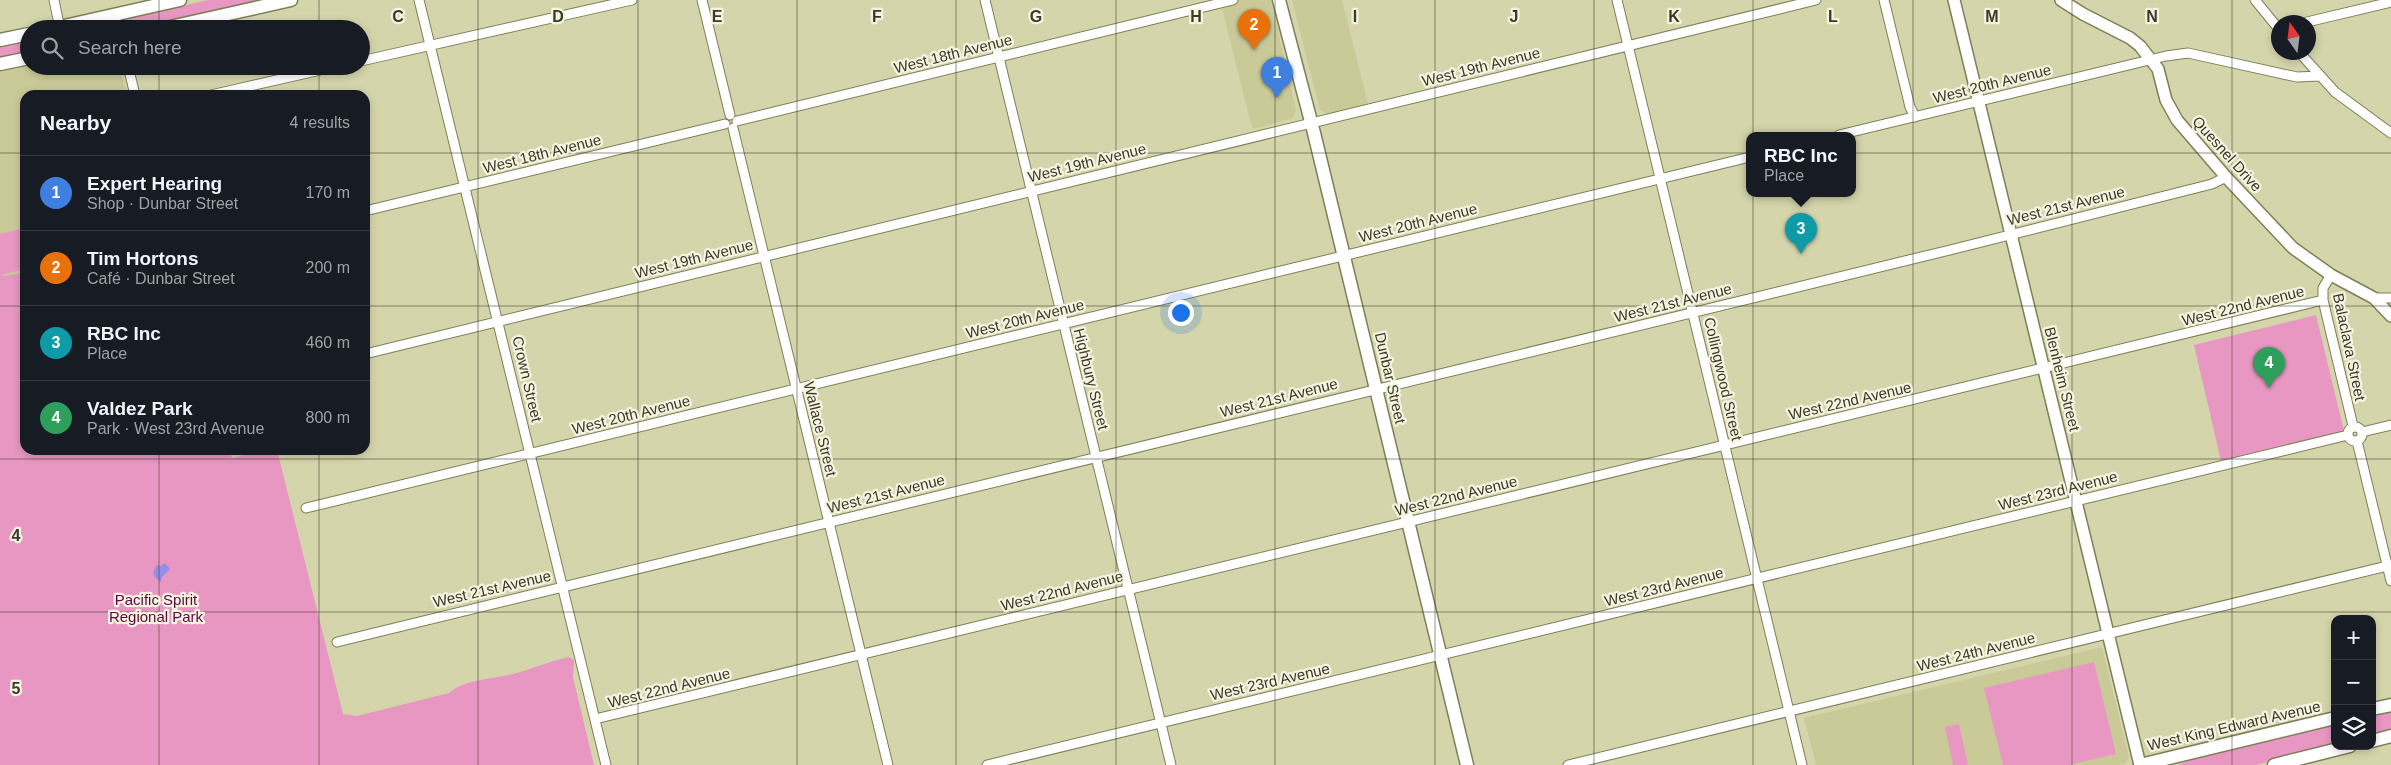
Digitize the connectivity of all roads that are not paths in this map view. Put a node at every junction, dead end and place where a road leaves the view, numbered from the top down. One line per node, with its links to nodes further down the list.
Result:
1 (54, 0): 19 (street)
2 (180, 0): 17 (main road)
3 (291, 0): 22 (main road)
4 (419, 0): 26 (street, Crown Street)
5 (632, 0): 26 (street)
6 (702, 0): 41 (street, Wallace Street)
7 (985, 0): 28 (street, Highbury Street)
8 (1233, 0): 28 (street, West 18th Avenue)
9 (1279, 0): 42 (main road, Dunbar Street)
10 (1617, 0): 27 (street, Collingwood Street)
11 (1816, 0): 27 (street, West 19th Avenue)
12 (1884, 0): 40 (street)
13 (1954, 0): 39 (street, Blenheim Street)
14 (2061, 0): 31 (street, Quesnel Drive)
15 (2255, 0): 18 (street)
16 (2391, 2): 23 (street)
17 (115, 15): 20 (main road); 21 (street)
18 (2271, 19)
19 (56, 20)
20 (93, 20)
21 (116, 20)
22 (201, 20)
23 (2316, 20)
24 (20, 36): 25 (main road)
25 (0, 40)
26 (431, 45): 29 (street); 48 (street, Crown Street)
27 (1628, 45): 42 (street, West 19th Avenue); 47 (street, Collingwood Street)
28 (998, 57): 41 (street, West 18th Avenue); 49 (street, Highbury Street)
29 (370, 59)
30 (20, 60): 33 (main road)
31 (2152, 60): 36 (street, West 20th Avenue); 39 (street, West 20th Avenue); 46 (street, Quesnel Drive)
32 (2306, 60): 36 (street)
33 (0, 64)
34 (130, 75): 37 (street)
35 (299, 75): 38 (street)
36 (2319, 76): 44 (street)
37 (134, 90)
38 (233, 90)
39 (1979, 101): 40 (street, West 20th Avenue); 51 (street, Blenheim Street)
40 (1915, 117): 43 (street, West 20th Avenue)
41 (731, 122): 48 (street, West 18th Avenue); 52 (street, Wallace Street)
42 (1312, 123): 49 (street, West 19th Avenue); 53 (main road, Dunbar Street)
43 (1852, 132)
44 (2391, 133)
45 (1746, 158): 47 (street, West 20th Avenue)
46 (2226, 177): 51 (street, West 21st Avenue); 54 (street, Quesnel Drive)
47 (1662, 179): 53 (street, West 20th Avenue); 58 (street, Collingwood Street)
48 (465, 187): 50 (street, West 18th Avenue); 60 (street, Crown Street)
49 (1031, 191): 52 (street, West 19th Avenue); 61 (street, Highbury Street)
50 (370, 210)
51 (2011, 234): 58 (street, West 21st Avenue); 63 (street, Blenheim Street)
52 (764, 256): 60 (street, West 19th Avenue); 64 (street, Wallace Street)
53 (1344, 256): 61 (street, West 20th Avenue); 65 (main road, Dunbar Street)
54 (2330, 275): 55 (street, Quesnel Drive); 57 (street, Balaclava Street)
55 (2374, 298): 56 (street); 59 (street, Quesnel Drive)
56 (2391, 298)
57 (2323, 300): 63 (street, West 22nd Avenue); 67 (street, Balaclava Street)
58 (1693, 312): 65 (street, West 21st Avenue); 71 (street, Collingwood Street)
59 (2391, 316)
60 (499, 320): 62 (street, West 19th Avenue); 72 (street, Crown Street)
61 (1063, 324): 64 (street, West 20th Avenue); 73 (street, Highbury Street)
62 (370, 353)
63 (2043, 368): 71 (street, West 22nd Avenue); 74 (street, Blenheim Street)
64 (796, 388): 72 (street, West 20th Avenue); 76 (street, Wallace Street)
65 (1376, 389): 73 (street, West 21st Avenue); 77 (main road, Dunbar Street)
66 (2391, 425): 68 (street)
67 (2353, 426): 68 (street); 69 (street)
68 (2362, 432): 70 (street)
69 (2348, 436): 70 (street); 74 (street, West 23rd Avenue)
70 (2357, 441): 78 (street)
71 (1725, 445): 77 (street, West 22nd Avenue); 79 (street, Collingwood Street)
72 (530, 454): 75 (street, West 20th Avenue); 81 (street, Crown Street)
73 (1096, 456): 76 (street, West 21st Avenue); 82 (street, Highbury Street)
74 (2076, 501): 79 (street, West 23rd Avenue); 83 (street, Blenheim Street)
75 (306, 508)
76 (829, 522): 81 (street, West 21st Avenue); 85 (street, Wallace Street)
77 (1407, 522): 82 (street, West 22nd Avenue); 86 (main road, Dunbar Street)
78 (2389, 566): 80 (street); 83 (street, West 24th Avenue)
79 (1758, 578): 86 (street, West 23rd Avenue); 89 (street, Collingwood Street)
80 (2391, 581)
81 (562, 587): 84 (street, West 21st Avenue); 91 (street, Crown Street)
82 (1128, 589): 85 (street, West 22nd Avenue); 92 (street, Highbury Street)
83 (2108, 635): 89 (street, West 24th Avenue); 104 (street, Blenheim Street)
84 (337, 642)
85 (862, 655): 91 (street, West 22nd Avenue); 98 (street, Wallace Street)
86 (1440, 655): 92 (street, West 23rd Avenue); 101 (main road, Dunbar Street)
87 (2391, 705): 88 (main road)
88 (2376, 708)
89 (1790, 711): 102 (street, West 24th Avenue); 103 (street, Collingwood Street)
90 (2331, 719): 96 (main road, West King Edward Avenue)
91 (595, 720): 97 (street, Crown Street)
92 (1161, 723): 99 (street, West 23rd Avenue); 100 (street, Highbury Street)
93 (2391, 736): 94 (main road)
94 (2376, 740)
95 (2334, 750): 106 (main road)
96 (2197, 752): 104 (main road, West King Edward Avenue); 105 (main road)
97 (606, 765)
98 (888, 765)
99 (987, 765)
100 (1171, 765)
101 (1467, 765)
102 (1568, 765)
103 (1802, 765)
104 (2140, 765)
105 (2173, 765)
106 (2274, 765)

